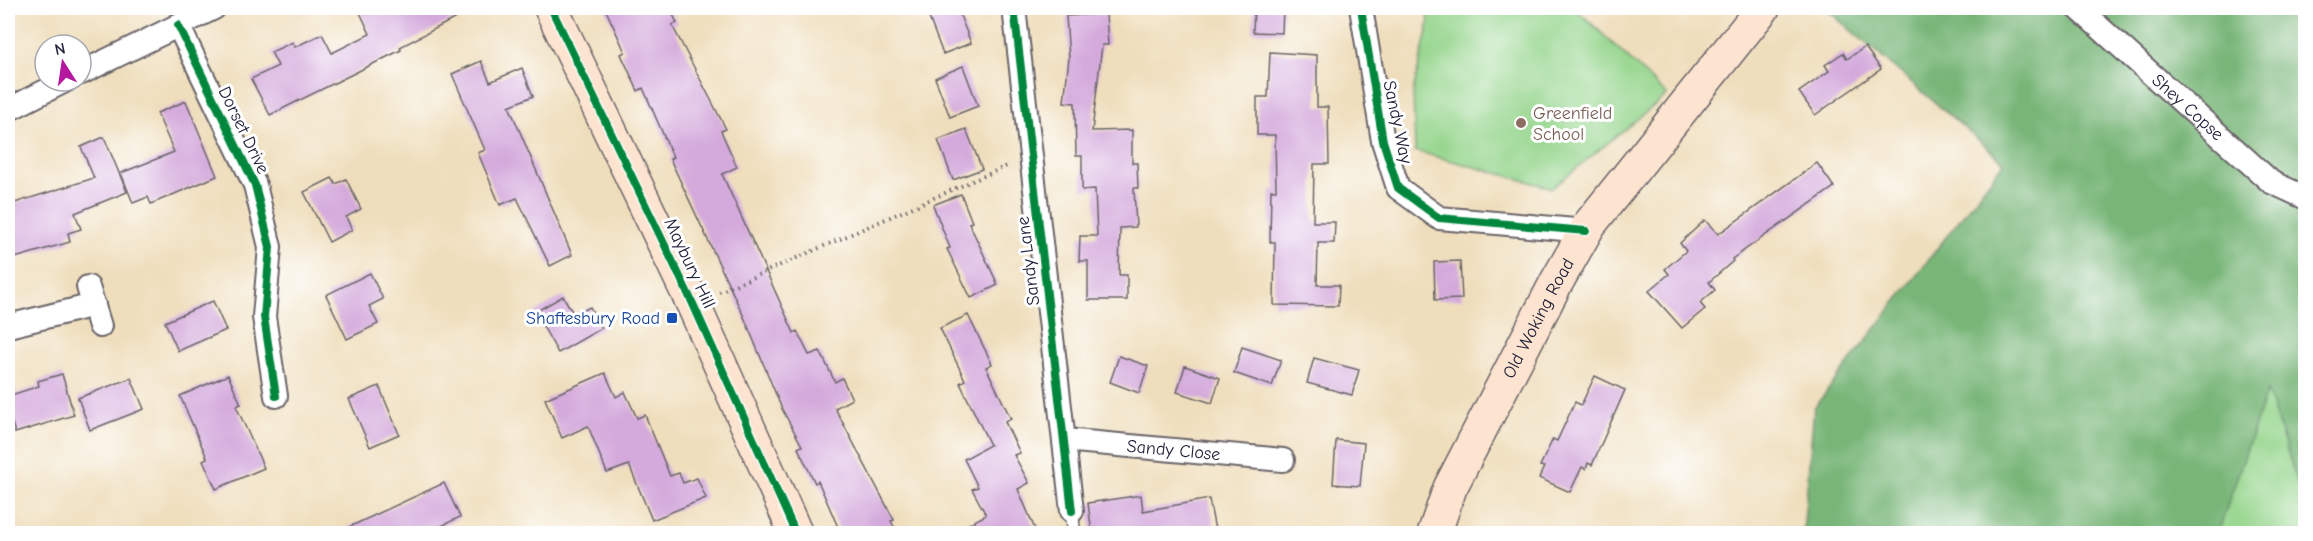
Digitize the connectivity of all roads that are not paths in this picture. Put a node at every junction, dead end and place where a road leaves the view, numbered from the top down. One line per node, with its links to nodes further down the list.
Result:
1 (214, 8): 7 (street)
2 (551, 8): 19 (main road, Maybury Hill)
3 (1014, 8): 16 (street, Sandy Lane)
4 (1361, 8): 12 (street, Sandy Way)
5 (1763, 8): 12 (main road, Old Woking Road)
6 (2078, 8): 11 (street, Shey Copse)
7 (178, 25): 8 (street); 15 (street, Dorset Drive)
8 (93, 67)
9 (41, 93): 10 (street)
10 (8, 110)
11 (2306, 198)
12 (1586, 231): 20 (main road, Old Woking Road)
13 (94, 306): 14 (street)
14 (8, 326)
15 (276, 396)
16 (1064, 441): 17 (street, Sandy Close); 18 (street, Sandy Lane)
17 (1283, 460)
18 (1073, 522)
19 (796, 534)
20 (1434, 534)

